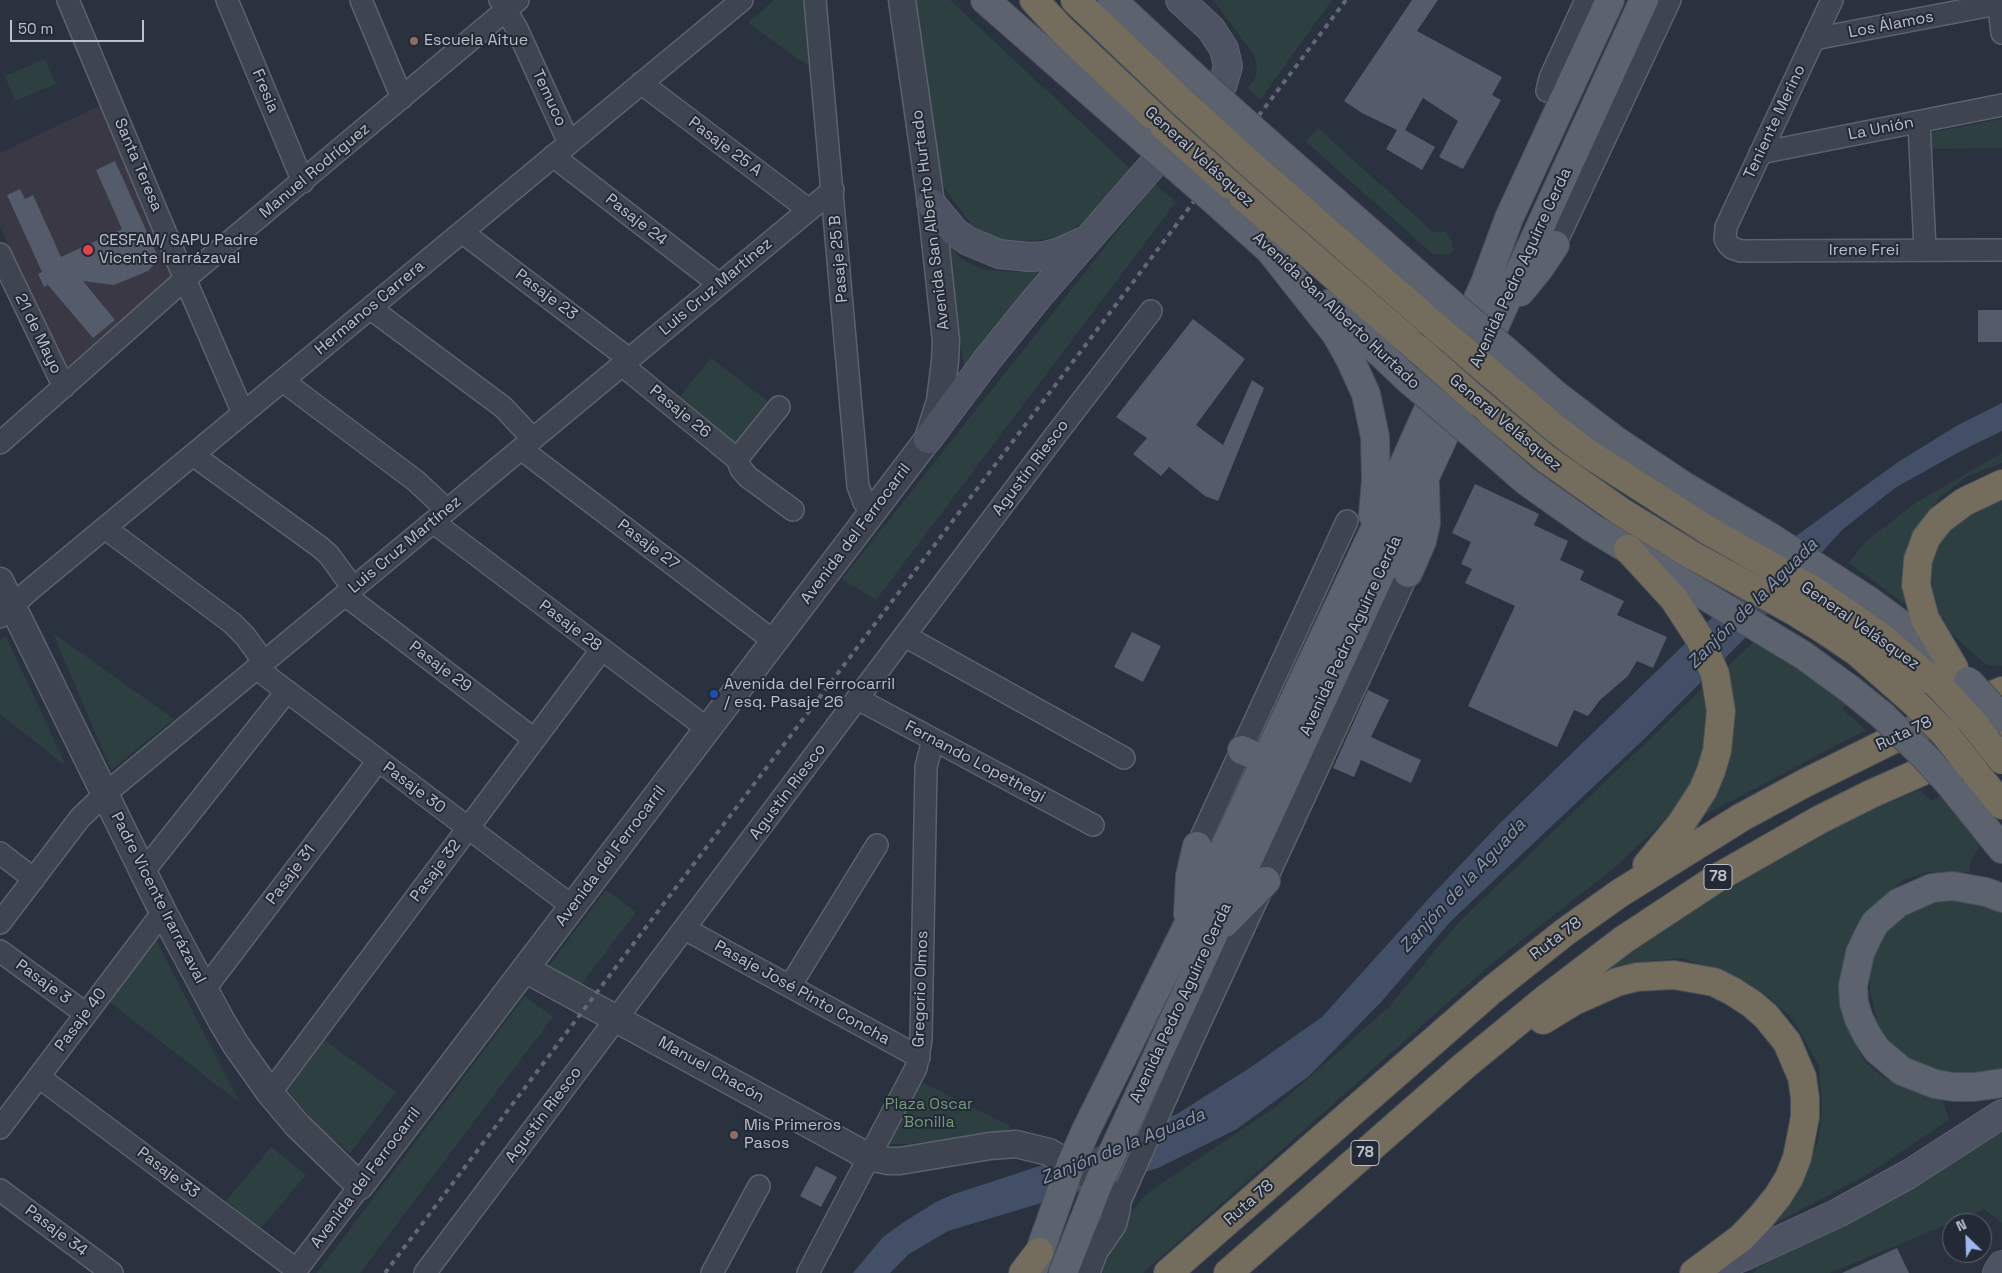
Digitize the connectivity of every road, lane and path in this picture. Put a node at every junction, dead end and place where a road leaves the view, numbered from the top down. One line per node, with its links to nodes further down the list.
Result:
1 (68, 0): 43 (street, Santa Teresa)
2 (227, 0): 30 (street, Fresia)
3 (361, 0): 23 (street)
4 (742, 0): 21 (street, Hermanos Carrera)
5 (815, 0): 31 (street, Pasaje 25 B)
6 (902, 0): 33 (street, Avenida San Alberto Hurtado)
7 (985, 0): 26 (main road)
8 (1034, 0): 26 (highway, General Velásquez)
9 (1075, 0): 69 (highway, General Velásquez, bridge)
10 (1112, 0): 69 (main road, bridge)
11 (1180, 0): 36 (main road)
12 (1586, 0): 22 (street)
13 (1610, 0): 27 (main road, Avenida Pedro Aguirre Cerda)
14 (1644, 0): 47 (main road, Avenida Pedro Aguirre Cerda)
15 (1670, 0): 38 (street, Avenida Pedro Aguirre Cerda)
16 (1832, 0): 20 (street, Teniente Merino)
17 (1998, 2): 19 (street); 20 (street, Los Álamos)
18 (508, 3): 23 (street, Manuel Rodríguez); 28 (street, Temuco)
19 (2002, 33)
20 (1814, 40): 29 (street, Teniente Merino)
21 (641, 83): 28 (street, Hermanos Carrera); 34 (street, Pasaje 25 A)
22 (1547, 91): 27 (main road)
23 (402, 98): 30 (street, Manuel Rodríguez)
24 (2002, 105): 25 (street, La Unión)
25 (1918, 122): 29 (street, La Unión); 40 (street)
26 (1156, 134): 32 (highway, General Velásquez, bridge)
27 (1546, 139): 65 (main road, Avenida Pedro Aguirre Cerda)
28 (561, 150): 35 (street, Hermanos Carrera); 44 (street, Pasaje 24)
29 (1760, 153): 37 (street, Teniente Merino)
30 (303, 182): 43 (street, Manuel Rodríguez)
31 (833, 190): 34 (street, Luis Cruz Martínez); 61 (street, Pasaje 25 B)
32 (1223, 193): 39 (main road, Avenida San Alberto Hurtado); 90 (highway, General Velásquez, bridge)
33 (931, 203): 36 (main road); 53 (street, Avenida San Alberto Hurtado)
34 (809, 210): 44 (street, Luis Cruz Martínez)
35 (462, 232): 45 (street, Hermanos Carrera); 48 (street, Pasaje 23)
36 (1087, 240): 53 (main road)
37 (1728, 244): 40 (street, Irene Frei)
38 (1555, 245): 47 (main road)
39 (1268, 248): 65 (main road); 66 (main road, Avenida San Alberto Hurtado, bridge)
40 (1925, 250): 41 (street, Irene Frei)
41 (2002, 250)
42 (0, 254): 50 (street, 21 de Mayo)
43 (185, 280): 50 (street, Manuel Rodríguez); 52 (street, Santa Teresa)
44 (719, 284): 48 (street, Luis Cruz Martínez)
45 (370, 308): 49 (street, Hermanos Carrera); 55 (street, Pasaje 27)
46 (1151, 311): 72 (street, Agustín Riesco)
47 (1498, 317): 58 (main road, Avenida Pedro Aguirre Cerda)
48 (625, 362): 55 (street, Luis Cruz Martínez); 57 (street, Pasaje 26)
49 (283, 381): 52 (street, Hermanos Carrera); 62 (street, Pasaje 28)
50 (64, 387): 54 (street, Manuel Rodríguez)
51 (779, 407): 57 (street)
52 (243, 413): 56 (street, Hermanos Carrera)
53 (928, 439): 61 (street, Avenida del Ferrocarril)
54 (0, 443)
55 (527, 444): 62 (street, Luis Cruz Martínez); 73 (street, Pasaje 27)
56 (193, 455): 64 (street, Hermanos Carrera); 70 (street, Pasaje 29)
57 (738, 459): 60 (street, Pasaje 26)
58 (1425, 478): 67 (main road); 106 (main road, Avenida Pedro Aguirre Cerda)
59 (2002, 484): 76 (highway)
60 (793, 510)
61 (873, 513): 73 (street, Avenida del Ferrocarril)
62 (440, 516): 70 (street, Luis Cruz Martínez); 74 (street, Pasaje 28)
63 (1347, 521): 85 (street, Avenida Pedro Aguirre Cerda)
64 (105, 528): 71 (street, Hermanos Carrera); 75 (street, Pasaje 30)
65 (1373, 533): 85 (main road, Avenida Pedro Aguirre Cerda)
66 (1628, 550): 95 (main road, Avenida San Alberto Hurtado, bridge); 100 (highway)
67 (1408, 573): 99 (street, Avenida Pedro Aguirre Cerda)
68 (0, 581): 71 (street, Padre Vicente Irarrázaval)
69 (1824, 584): 76 (highway, General Velásquez)
70 (349, 592): 75 (street, Luis Cruz Martínez); 83 (street, Pasaje 29)
71 (6, 611): 89 (street, Padre Vicente Irarrázaval)
72 (905, 636): 79 (street, Agustín Riesco); 86 (street)
73 (775, 642): 81 (street, Avenida del Ferrocarril)
74 (602, 649): 81 (street, Pasaje 28); 83 (street, Pasaje 32)
75 (260, 665): 77 (street, Pasaje 30); 89 (street, Luis Cruz Martínez)
76 (1955, 680): 80 (main road, bridge); 87 (highway, General Velásquez, bridge)
77 (287, 691): 88 (street, Pasaje 30); 97 (street)
78 (2002, 691): 100 (highway, Ruta 78 / 78)
79 (858, 699): 84 (street, Fernando Lopethegi); 105 (street, Agustín Riesco)
80 (2002, 718)
81 (708, 729): 102 (street, Avenida del Ferrocarril)
82 (2002, 736): 114 (highway, 78)
83 (534, 739): 92 (street, Pasaje 32)
84 (933, 740): 91 (street, Fernando Lopethegi); 113 (street, Gregorio Olmos)
85 (1254, 755): 94 (street, Avenida Pedro Aguirre Cerda); 106 (main road, Avenida Pedro Aguirre Cerda)
86 (1124, 758)
87 (2002, 760)
88 (378, 761): 92 (street, Pasaje 30); 110 (street, Pasaje 31)
89 (105, 794): 97 (street, Padre Vicente Irarrázaval); 98 (street, Luis Cruz Martínez)
90 (2002, 805)
91 (1093, 825)
92 (468, 828): 102 (street, Pasaje 30); 117 (street, Pasaje 32)
93 (877, 845): 109 (street)
94 (1197, 846): 106 (main road)
95 (2002, 849)
96 (0, 853): 98 (street)
97 (143, 872): 103 (street, Padre Vicente Irarrázaval)
98 (34, 879): 104 (street, Luis Cruz Martínez)
99 (1266, 880): 106 (main road); 125 (street, Avenida Pedro Aguirre Cerda)
100 (1620, 893): 136 (highway, Ruta 78 / 78)
101 (2002, 898): 116 (main road)
102 (572, 906): 108 (street, Avenida del Ferrocarril)
103 (163, 912): 110 (street, Padre Vicente Irarrázaval); 111 (street, Pasaje 40)
104 (0, 923)
105 (685, 929): 109 (street, Pasaje José Pinto Concha); 112 (street, Agustín Riesco)
106 (1200, 931): 121 (main road, Avenida Pedro Aguirre Cerda); 125 (main road, Avenida Pedro Aguirre Cerda)
107 (0, 951): 111 (street, Pasaje 3)
108 (524, 969): 112 (street, Manuel Chacón); 122 (street, Avenida del Ferrocarril)
109 (790, 986): 113 (street, Pasaje José Pinto Concha)
110 (204, 990): 117 (street, Padre Vicente Irarrázaval)
111 (86, 1014): 115 (street, Pasaje 40)
112 (616, 1019): 120 (street, Manuel Chacón); 131 (street, Agustín Riesco)
113 (919, 1057): 120 (street, Gregorio Olmos)
114 (1464, 1066): 137 (highway, 78); 138 (highway)
115 (38, 1077): 119 (street, Pasaje 40); 129 (street, Pasaje 33)
116 (2002, 1083)
117 (270, 1093): 122 (street, Padre Vicente Irarrázaval)
118 (2002, 1114): 139 (main road)
119 (0, 1128)
120 (869, 1157): 121 (street, Manuel Chacón); 133 (street, Gregorio Olmos)
121 (1060, 1158): 125 (street, Manuel Chacón); 126 (main road, Avenida Pedro Aguirre Cerda)
122 (360, 1186): 129 (street, Avenida del Ferrocarril)
123 (759, 1186): 132 (street)
124 (0, 1190): 130 (street, Pasaje 34)
125 (1108, 1197): 127 (street); 135 (main road, Avenida Pedro Aguirre Cerda)
126 (1036, 1262): 134 (highway)
127 (1091, 1262)
128 (2002, 1265): 140 (main road)
129 (295, 1272)
130 (112, 1273)
131 (425, 1273)
132 (712, 1273)
133 (808, 1273)
134 (1023, 1273)
135 (1062, 1273)
136 (1168, 1273)
137 (1228, 1273)
138 (1694, 1273)
139 (1702, 1273)
140 (1997, 1273)

